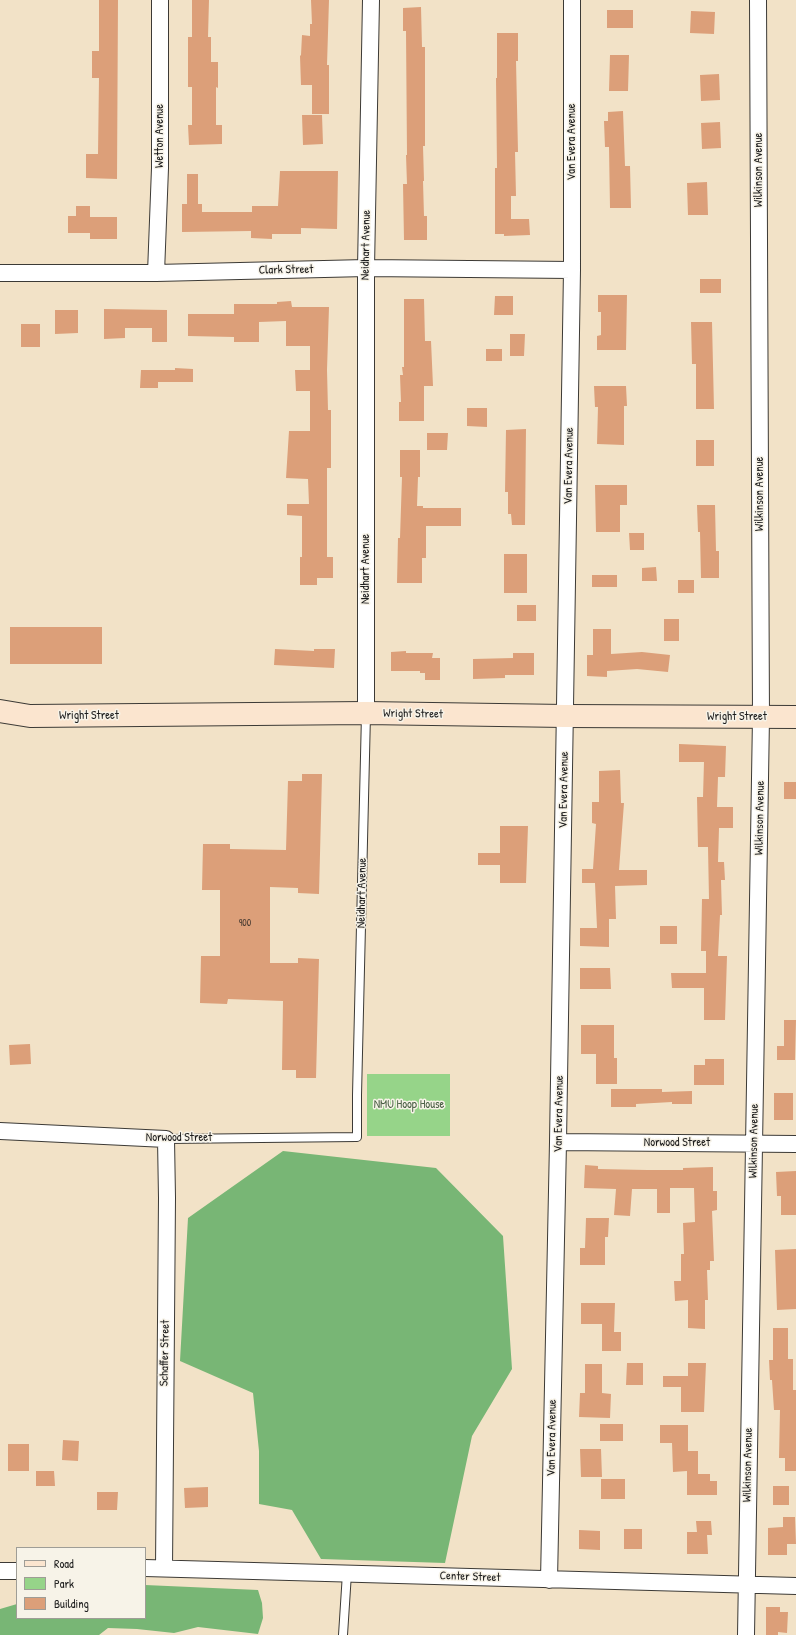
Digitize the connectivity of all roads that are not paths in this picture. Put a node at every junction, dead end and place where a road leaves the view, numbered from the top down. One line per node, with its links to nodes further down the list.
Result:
1 (160, 0): 8 (street, Wetton Avenue)
2 (371, 0): 5 (street, Neidhart Avenue)
3 (572, 0): 6 (street, Van Evera Avenue)
4 (758, 0): 13 (street, Wilkinson Avenue)
5 (366, 268): 6 (street, Clark Street); 8 (street, Clark Street); 10 (street, Neidhart Avenue)
6 (572, 270): 12 (street, Van Evera Avenue)
7 (0, 273): 8 (street, Clark Street)
8 (156, 273)
9 (0, 711): 11 (main road, Wright Street)
10 (366, 713): 11 (main road, Wright Street); 12 (main road, Wright Street); 17 (lane, Neidhart Avenue)
11 (30, 716): 15 (main road, Wright Street)
12 (565, 716): 13 (main road, Wright Street); 19 (street, Van Evera Avenue)
13 (761, 717): 14 (main road, Wright Street); 20 (street, Wilkinson Avenue)
14 (796, 717)
15 (0, 724)
16 (0, 1131): 18 (street, Norwood Street)
17 (358, 1137): 18 (lane, Norwood Street)
18 (166, 1139): 23 (street, Schaffer Street)
19 (558, 1142): 20 (street, Norwood Street); 27 (street, Van Evera Avenue)
20 (754, 1143): 21 (street, Norwood Street); 28 (street, Wilkinson Avenue)
21 (796, 1144)
22 (146, 1568): 23 (street, Center Street)
23 (164, 1568): 26 (street, Center Street)
24 (0, 1571): 25 (street)
25 (16, 1571)
26 (347, 1573): 27 (street, Center Street); 30 (lane)
27 (549, 1580): 28 (street, Center Street)
28 (746, 1585): 29 (street, Center Street); 31 (street, Wilkinson Avenue)
29 (796, 1586)
30 (344, 1635)
31 (746, 1635)

